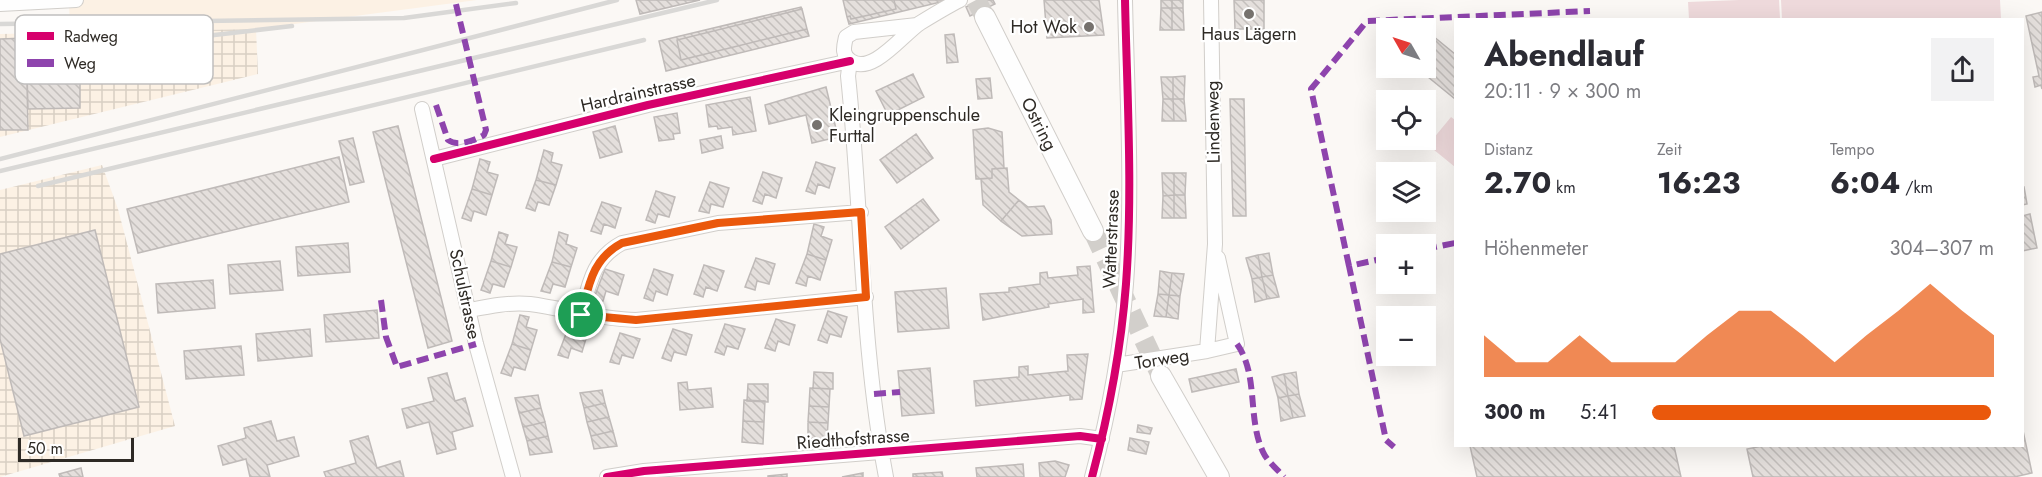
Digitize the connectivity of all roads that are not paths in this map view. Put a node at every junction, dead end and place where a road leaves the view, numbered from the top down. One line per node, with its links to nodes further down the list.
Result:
1 (76, 0): 5 (street)
2 (960, 0): 7 (street, Hardrainstrasse)
3 (1125, 0): 18 (street, Watterstrasse)
4 (1211, 0): 13 (street, Lindenweg)
5 (0, 4)
6 (985, 17): 12 (main road, Ostring)
7 (917, 25): 8 (street, Hardrainstrasse); 8 (street, Hardrainstrasse)
8 (850, 61): 10 (street, Hardrainstrasse); 11 (street)
9 (422, 109): 10 (street, Schulstrasse)
10 (434, 159): 15 (street, Schulstrasse)
11 (861, 212): 14 (street); 16 (street)
12 (1093, 231)
13 (1215, 244): 17 (street, Lindenweg); 17 (street, Lindenweg)
14 (866, 297): 16 (street); 21 (street)
15 (470, 310): 16 (street); 22 (street, Schulstrasse)
16 (581, 315)
17 (1207, 351): 18 (street, Torweg)
18 (1116, 365): 20 (street, Watterstrasse)
19 (1161, 376): 26 (main road)
20 (1102, 439): 21 (street, Riedthofstrasse); 25 (street, Watterstrasse)
21 (882, 451): 23 (street, Riedthofstrasse); 24 (street)
22 (513, 477)
23 (607, 477)
24 (886, 477)
25 (1092, 477)
26 (1219, 477)

